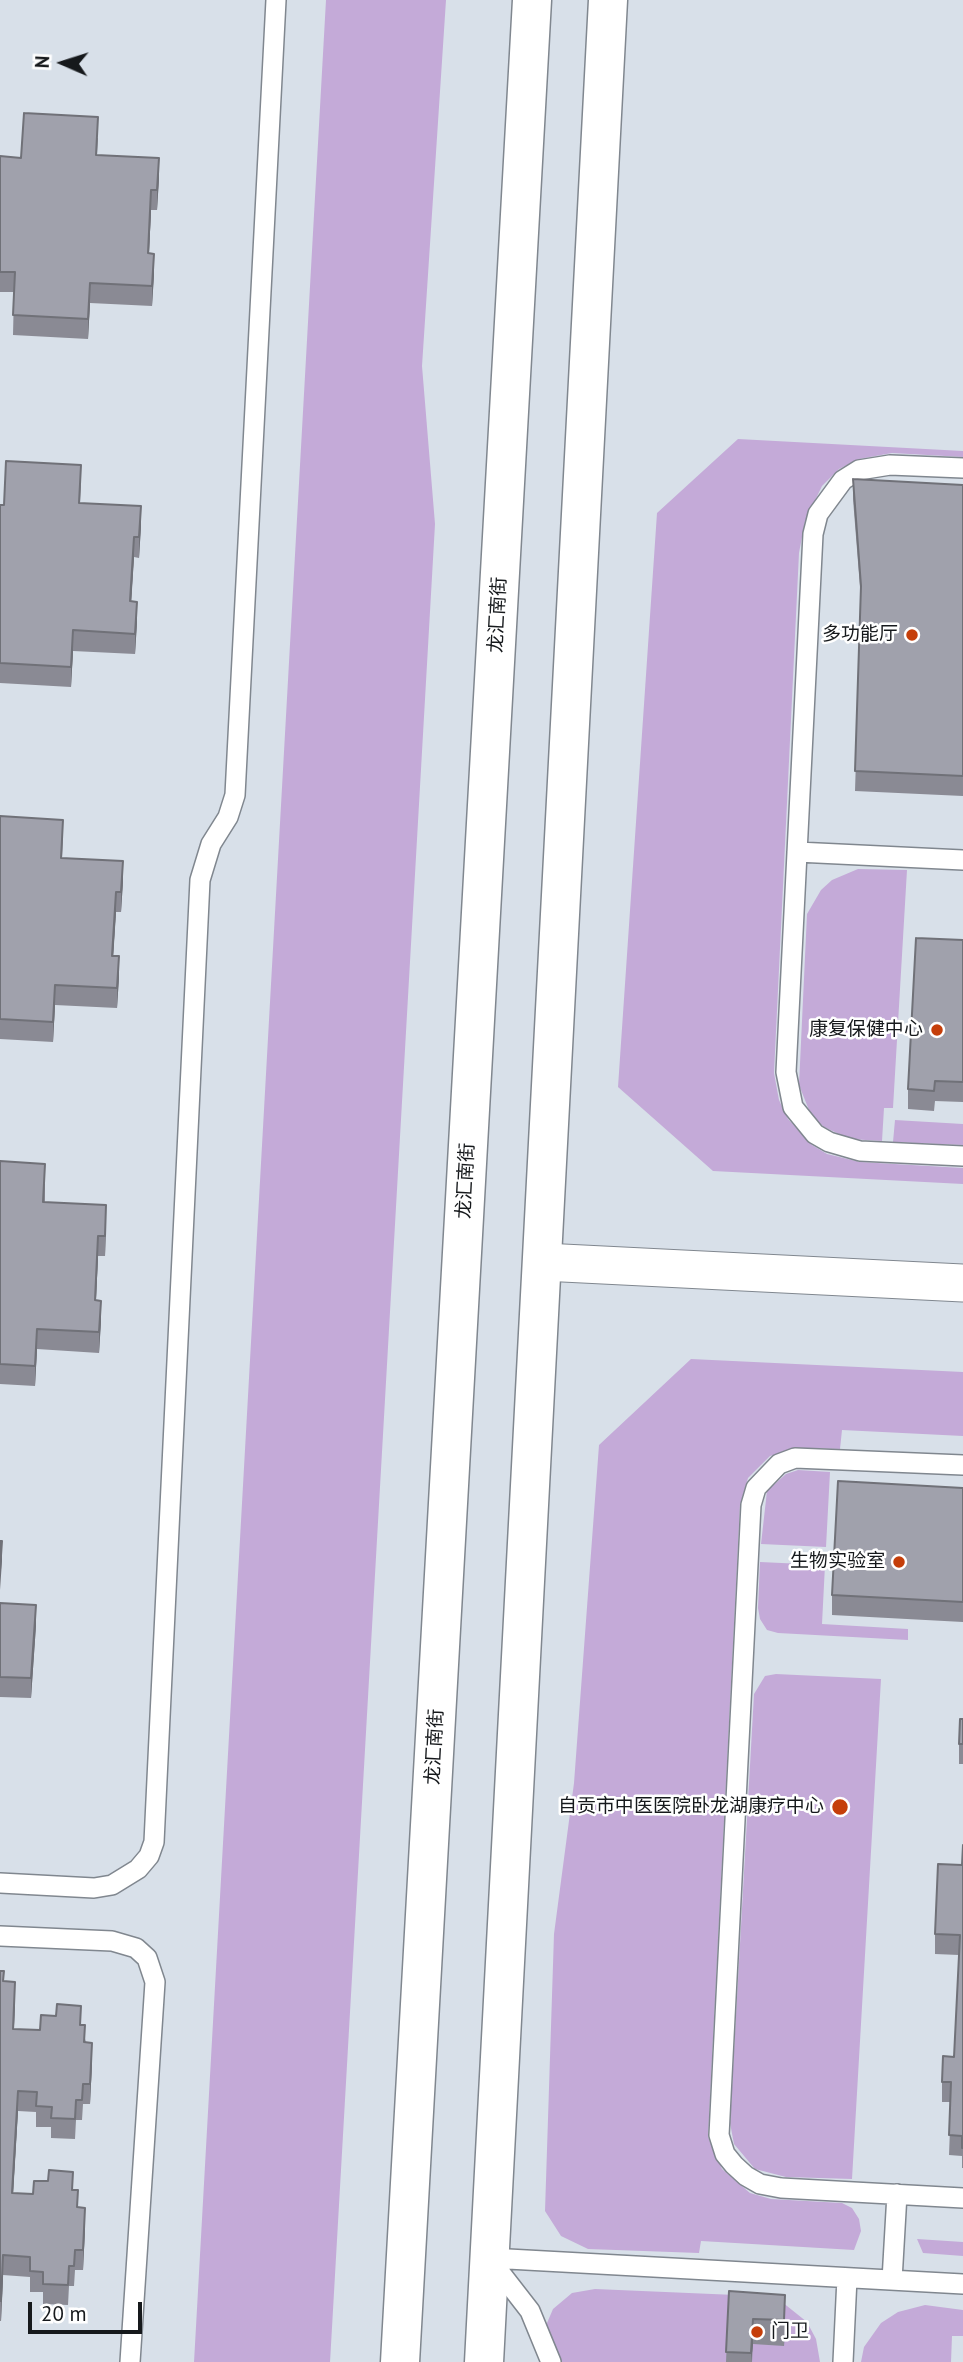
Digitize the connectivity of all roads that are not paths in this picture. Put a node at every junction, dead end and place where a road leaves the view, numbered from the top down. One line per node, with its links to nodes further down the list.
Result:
1 (276, 0): 11 (lane)
2 (532, 0): 20 (main road, 龙汇南街)
3 (608, 0): 8 (main road)
4 (963, 468): 5 (lane)
5 (797, 852): 6 (lane); 7 (lane)
6 (963, 860)
7 (963, 1157)
8 (542, 1262): 9 (street); 15 (main road)
9 (963, 1283)
10 (963, 1465): 13 (lane)
11 (0, 1883)
12 (0, 1936): 19 (lane)
13 (897, 2194): 14 (lane); 17 (lane)
14 (963, 2198)
15 (490, 2258): 16 (lane); 21 (main road); 22 (lane)
16 (847, 2278): 17 (lane); 23 (lane)
17 (892, 2280): 18 (lane)
18 (963, 2284)
19 (130, 2362)
20 (400, 2362)
21 (484, 2362)
22 (551, 2362)
23 (843, 2362)

